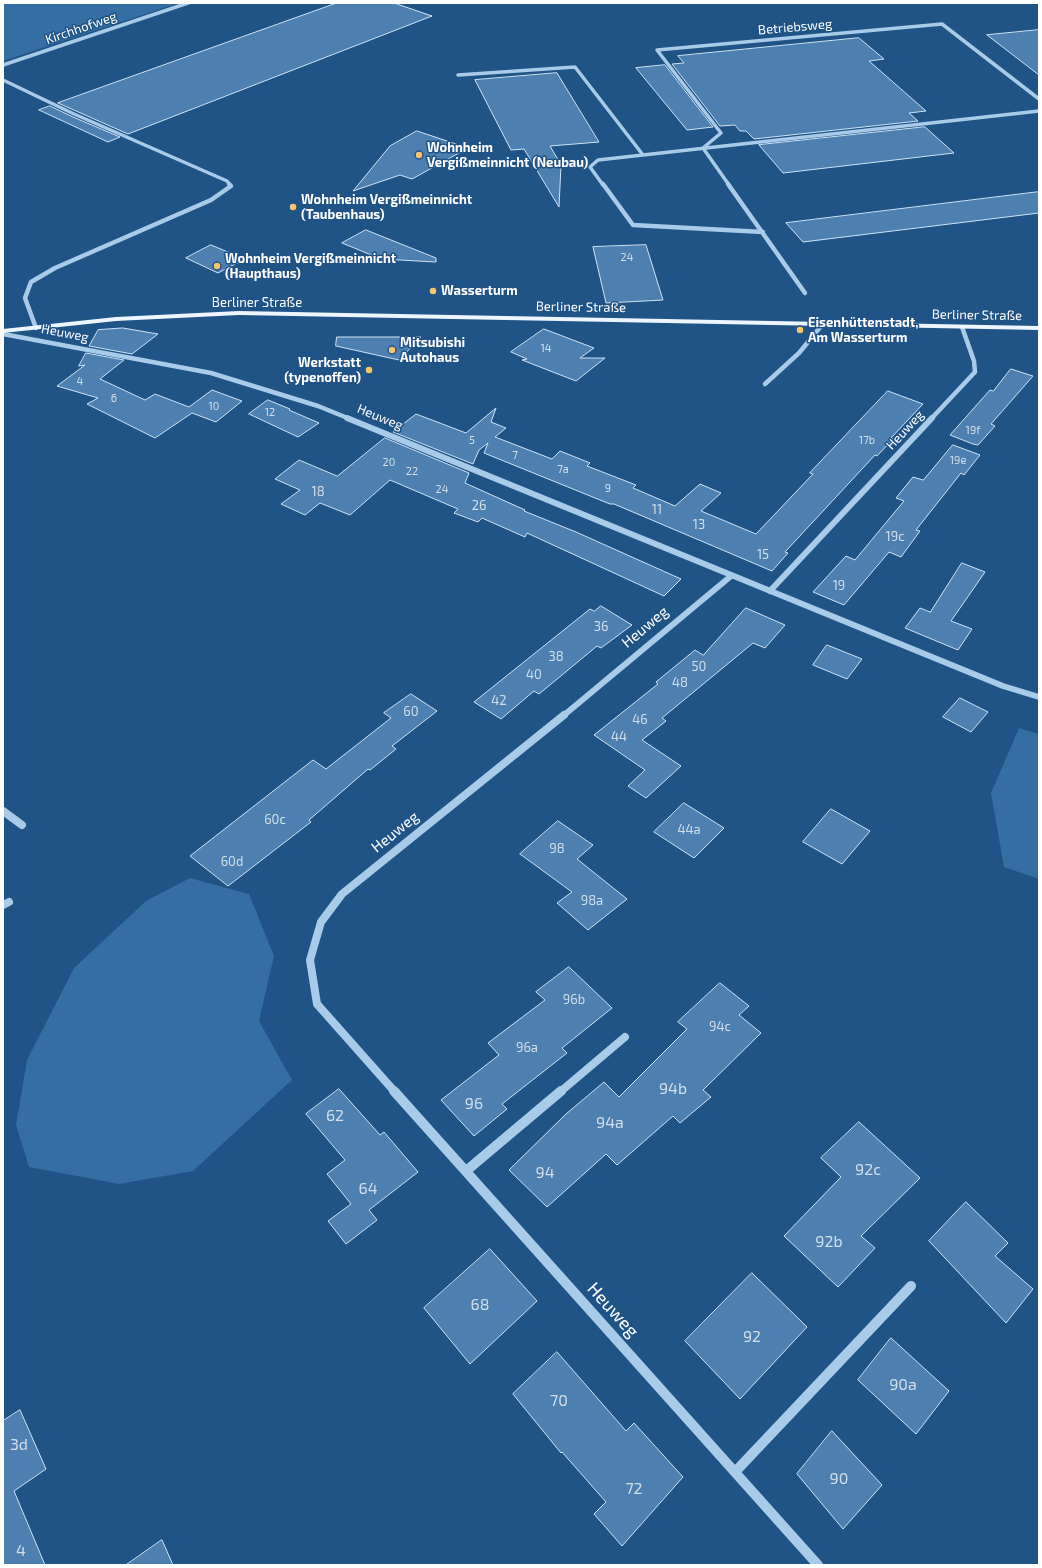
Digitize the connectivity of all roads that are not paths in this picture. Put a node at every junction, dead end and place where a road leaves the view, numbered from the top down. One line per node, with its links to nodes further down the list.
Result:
1 (188, 3): 2 (street, Kirchhofweg)
2 (3, 65)
3 (458, 75): 8 (street)
4 (3, 80): 13 (street)
5 (1039, 99): 7 (street, Betriebsweg)
6 (1039, 111): 7 (street)
7 (703, 148): 8 (street); 9 (street)
8 (643, 155): 9 (street)
9 (763, 232): 10 (street)
10 (805, 293)
11 (822, 325): 12 (main road, Berliner Straße); 13 (main road, Berliner Straße); 17 (street)
12 (962, 327): 14 (main road, Berliner Straße); 19 (street, Heuweg)
13 (36, 328): 15 (main road, Berliner Straße)
14 (1039, 328)
15 (3, 331)
16 (3, 334): 18 (street, Heuweg)
17 (765, 384)
18 (731, 576): 19 (street, Heuweg); 24 (street, Heuweg)
19 (770, 591): 20 (street, Heuweg)
20 (1039, 697)
21 (3, 811): 22 (street)
22 (22, 825)
23 (625, 1038): 24 (street)
24 (466, 1171): 26 (street, Heuweg)
25 (911, 1286): 26 (street)
26 (735, 1472): 27 (street, Heuweg)
27 (818, 1565)

